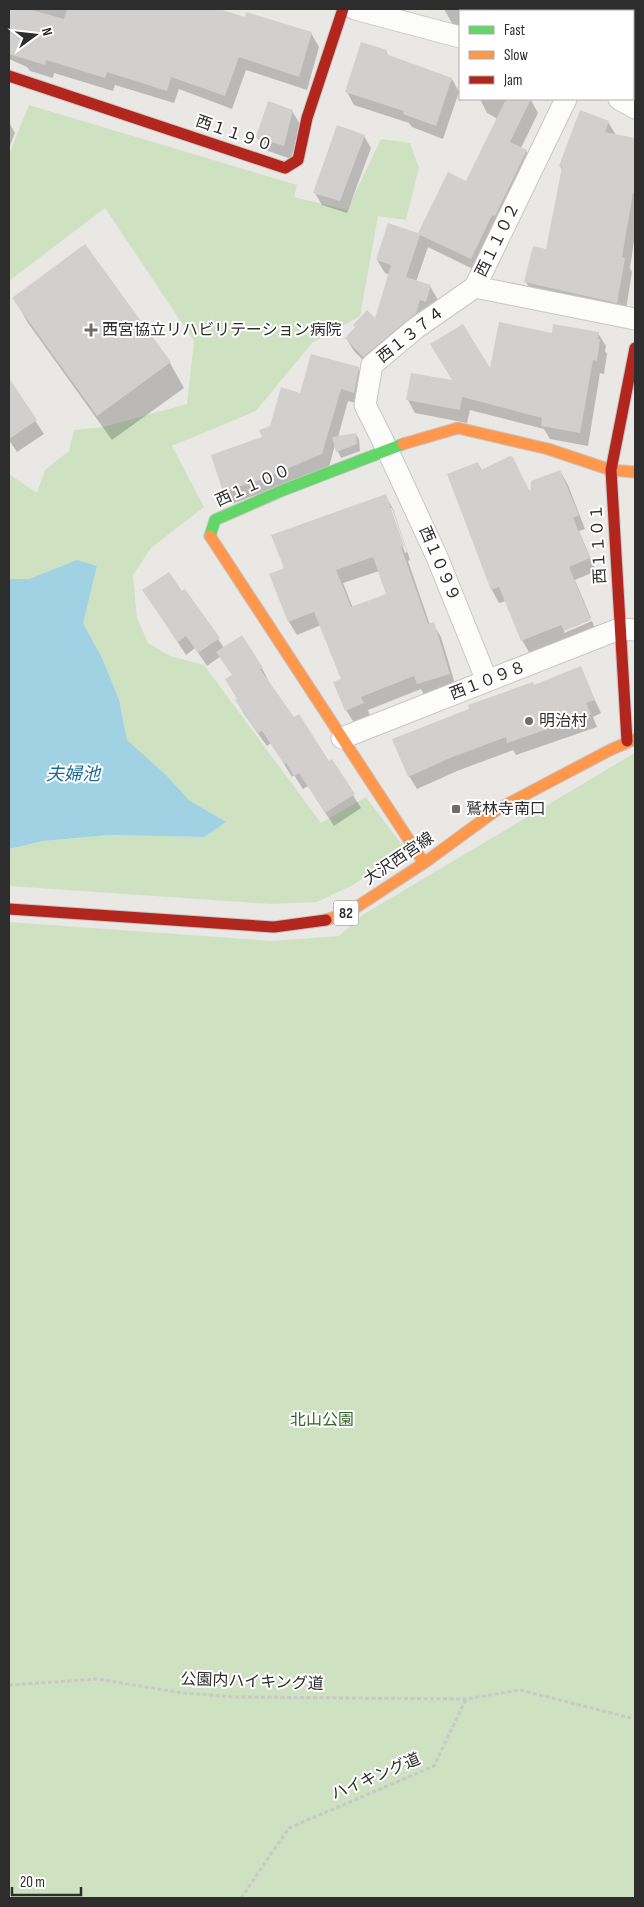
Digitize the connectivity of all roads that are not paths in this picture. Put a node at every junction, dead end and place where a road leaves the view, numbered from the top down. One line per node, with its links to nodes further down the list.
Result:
1 (343, 9): 4 (street, 西１１９０)
2 (355, 9): 3 (street)
3 (459, 37)
4 (9, 76)
5 (566, 100): 8 (street, 西１１０２)
6 (621, 100): 7 (street)
7 (635, 108)
8 (475, 287): 9 (street, 西１１０２); 11 (street, 西１３７４)
9 (635, 319)
10 (635, 348): 12 (street, 西１１０１)
11 (387, 449): 12 (street, 西１１００); 15 (street, 西１０９９); 16 (street, 西１１００)
12 (611, 470): 13 (street, 西１１００); 14 (street, 西１１０１)
13 (635, 472)
14 (627, 630): 15 (street, 西１０９８); 17 (street, 西１１０１)
15 (487, 681): 16 (street, 西１０９８)
16 (342, 738): 18 (street, 西１１００)
17 (631, 740): 18 (street, 大沢西宮線 / 82)
18 (424, 863): 19 (street, 大沢西宮線 / 82)
19 (9, 909)

